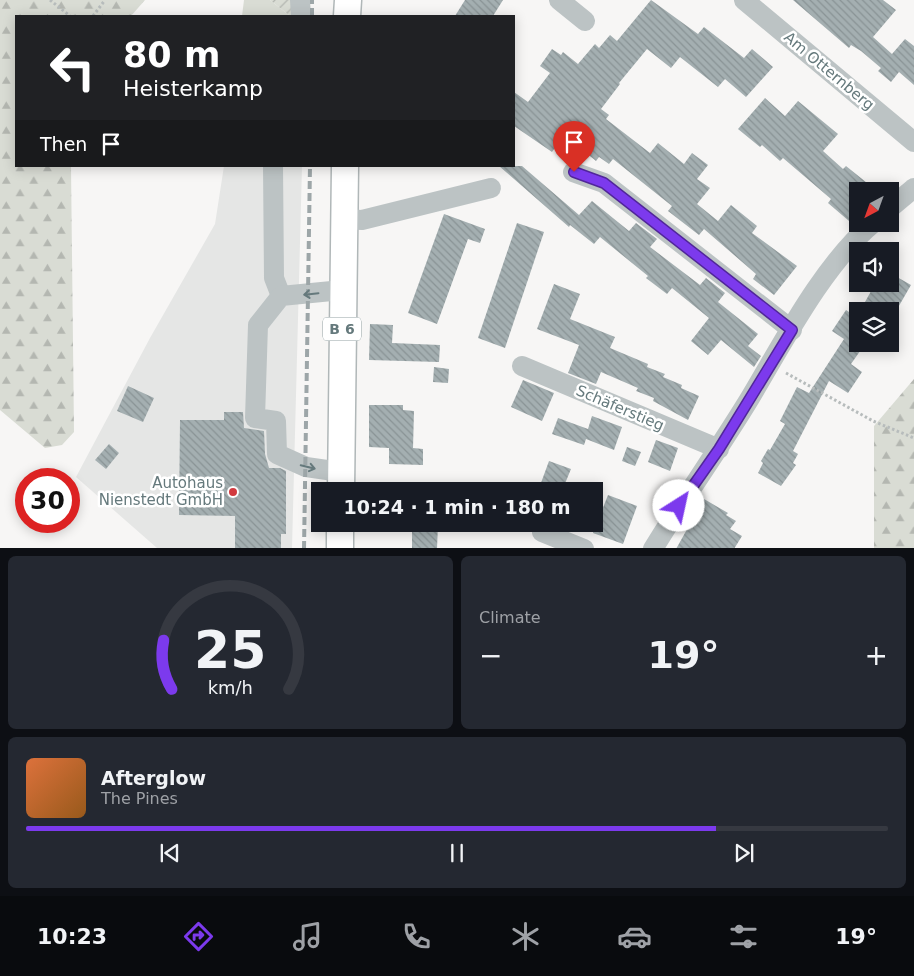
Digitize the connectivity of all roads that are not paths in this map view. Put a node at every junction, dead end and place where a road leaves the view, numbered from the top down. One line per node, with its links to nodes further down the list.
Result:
1 (300, 0): 5 (street)
2 (348, 0): 6 (main road)
3 (559, 0): 7 (street)
4 (744, 0): 8 (street, Am Otternberg)
5 (301, 15)
6 (347, 15)
7 (584, 21)
8 (914, 142)
9 (273, 167): 18 (street)
10 (345, 167): 15 (main road, B 6)
11 (574, 172): 19 (street)
12 (491, 188): 15 (street)
13 (914, 188): 14 (street)
14 (899, 200)
15 (343, 219): 17 (main road, B 6)
16 (862, 232): 19 (street)
17 (342, 290): 18 (street, one-way to 18); 22 (main road, B 6)
18 (281, 296): 22 (street, one-way to 22)
19 (792, 330): 21 (street)
20 (522, 366): 21 (street, Schäferstieg)
21 (719, 449): 27 (street)
22 (341, 482)
23 (340, 532): 25 (main road)
24 (542, 532): 26 (street)
25 (340, 548)
26 (584, 548)
27 (653, 548)

